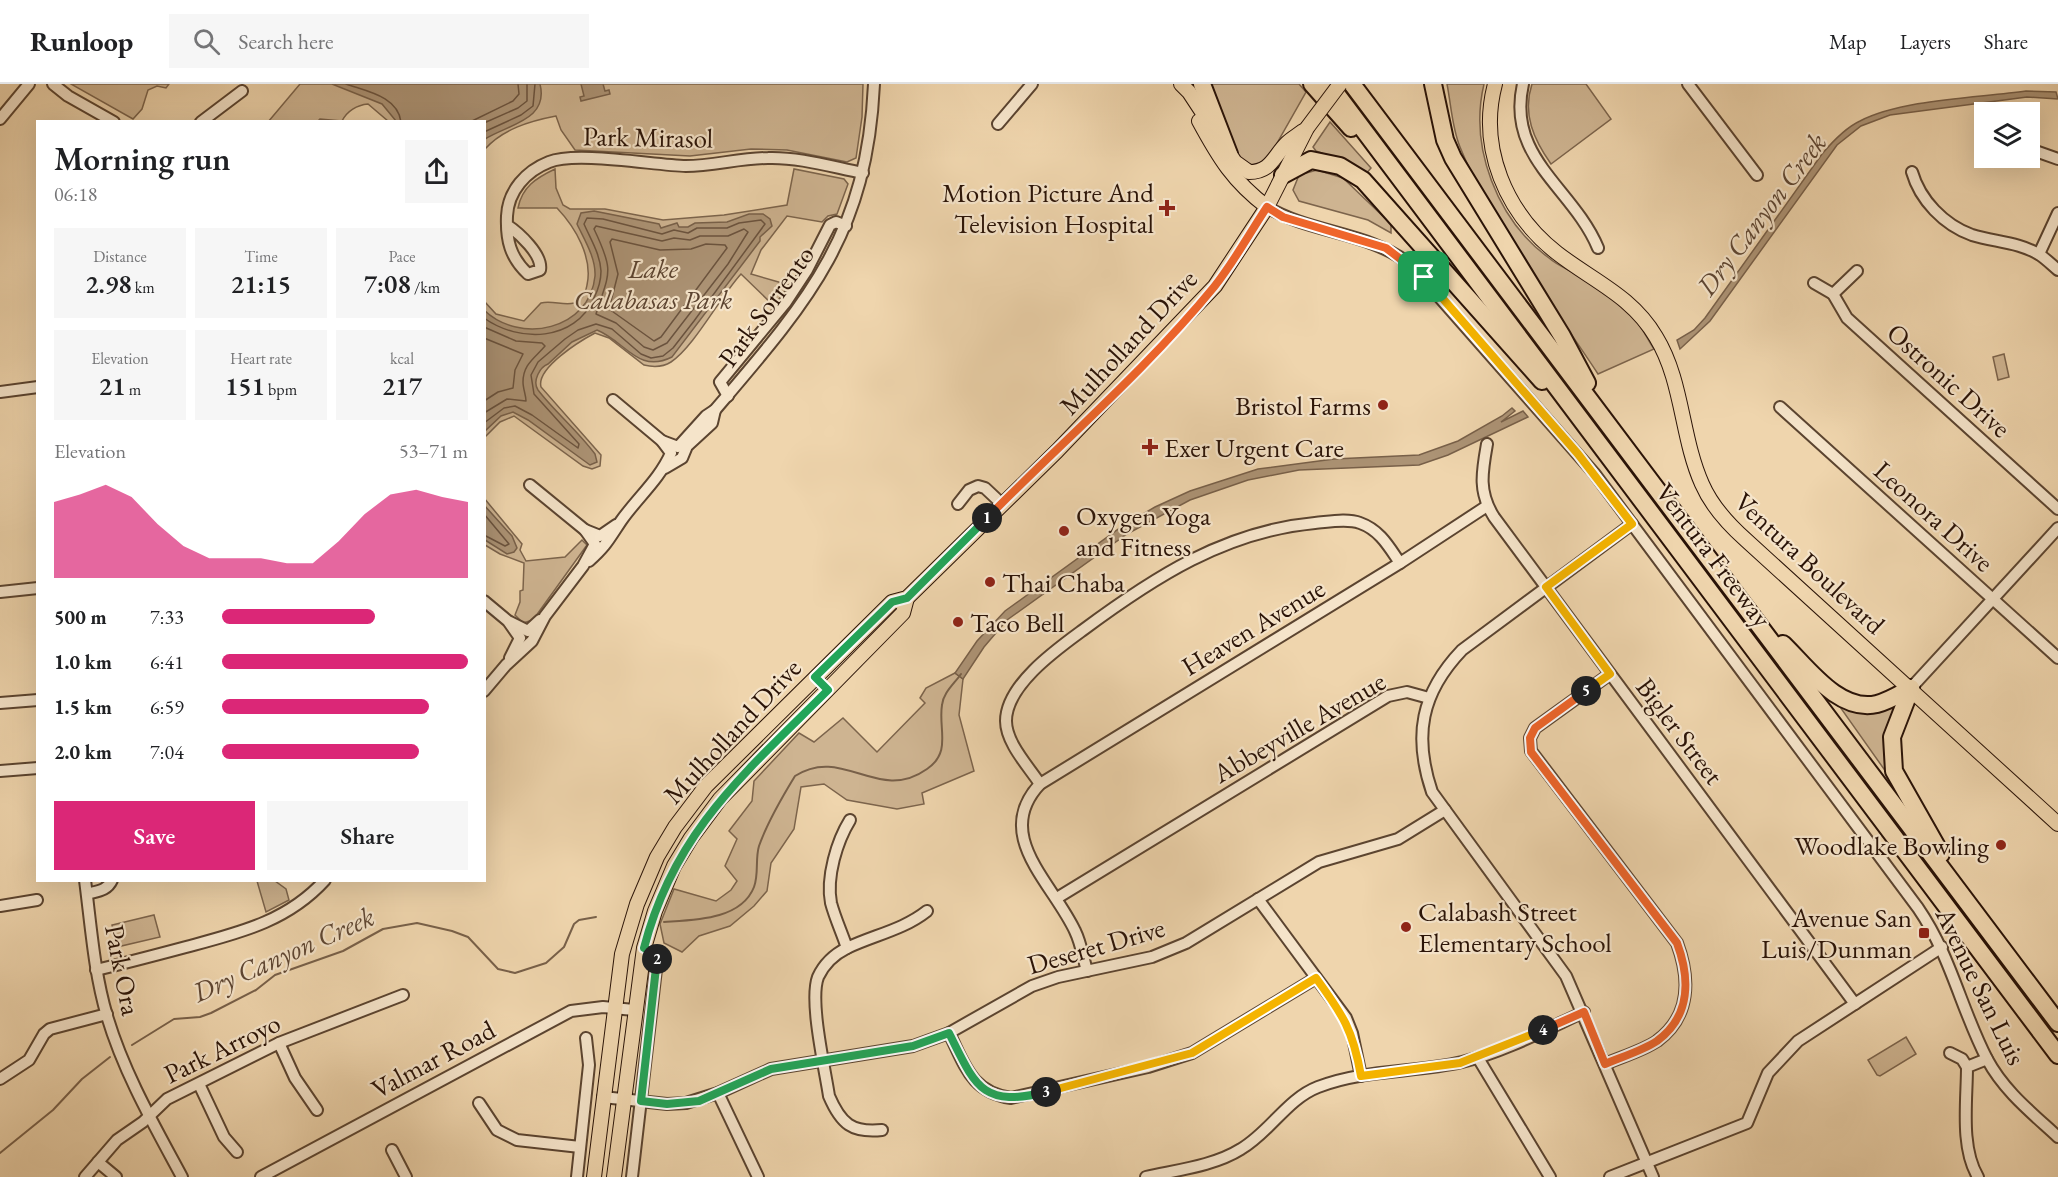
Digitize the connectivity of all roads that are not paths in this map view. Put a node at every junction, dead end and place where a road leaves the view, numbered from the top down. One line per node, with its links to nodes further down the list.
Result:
1 (29, 84): 17 (street)
2 (53, 84): 18 (street)
3 (874, 84): 26 (street, Park Sorrento)
4 (1032, 84): 20 (street)
5 (1175, 84): 30 (main road)
6 (1181, 84): 23 (main road)
7 (1202, 84): 23 (highway)
8 (1312, 84): 29 (highway)
9 (1329, 84): 29 (highway, Ventura Freeway)
10 (1340, 84): 21 (main road, Mulholland Drive, bridge)
11 (1352, 84): 45 (highway, Ventura Freeway)
12 (1433, 84): 45 (highway)
13 (1495, 84): 69 (main road, Ventura Boulevard)
14 (1523, 84): 34 (street)
15 (1688, 84): 28 (street)
16 (242, 90): 19 (street)
17 (0, 119)
18 (110, 120)
19 (204, 120)
20 (998, 124)
21 (1307, 128): 23 (main road); 27 (main road, Mulholland Drive)
22 (2040, 153): 24 (street)
23 (1229, 154)
24 (2058, 159)
25 (1912, 172): 35 (street)
26 (862, 173): 32 (street, Park Mirasol); 33 (street, Park Sorrento)
27 (1283, 175): 30 (main road, Mulholland Drive); 46 (highway)
28 (1757, 175)
29 (1407, 186): 46 (highway, Ventura Freeway)
30 (1267, 207): 51 (main road, Mulholland Drive); 54 (street, Avenue San Luis)
31 (2058, 213): 35 (street)
32 (507, 225)
33 (846, 226): 42 (street, Park Sorrento); 42 (street)
34 (1598, 248)
35 (2039, 254): 36 (street)
36 (2058, 270)
37 (1857, 271): 39 (street)
38 (1814, 283): 39 (street, Ostronic Drive)
39 (1833, 294): 53 (street, Ostronic Drive)
40 (36, 387): 41 (street)
41 (0, 392)
42 (728, 396): 48 (street, Park Sorrento)
43 (613, 400): 48 (street)
44 (1780, 407): 62 (street, Leonora Drive)
45 (1598, 409): 63 (highway, Ventura Freeway)
46 (1579, 418): 108 (highway, Ventura Freeway)
47 (1487, 444): 52 (street, Bigler Street)
48 (678, 453): 56 (street, Park Sorrento)
49 (530, 485): 56 (street)
50 (958, 504): 51 (street)
51 (1002, 504): 61 (main road, Mulholland Drive)
52 (1487, 506): 57 (street, Heaven Avenue); 58 (street, Bigler Street)
53 (2058, 509)
54 (1632, 524): 58 (street, Abbeyville Avenue); 91 (street, Avenue San Luis)
55 (2058, 528): 62 (street)
56 (601, 543): 65 (street, Park Sorrento)
57 (1400, 563): 77 (street, Heaven Avenue); 77 (street)
58 (1546, 587): 67 (street, Bigler Street); 72 (street, Abbeyville Avenue)
59 (36, 588): 60 (street)
60 (0, 592)
61 (907, 598): 68 (main road, Mulholland Drive); 71 (main road, Mulholland Drive)
62 (1993, 599): 66 (street, Leonora Drive); 69 (street)
63 (1740, 601): 69 (highway); 84 (highway, Ventura Freeway)
64 (486, 603): 65 (street)
65 (528, 638): 70 (street, Park Sorrento)
66 (2058, 658)
67 (1610, 674): 98 (street, Bigler Street); 112 (street)
68 (815, 677): 71 (main road); 99 (main road, Mulholland Drive)
69 (1911, 688): 80 (main road, Ventura Boulevard); 84 (highway)
70 (486, 689)
71 (828, 690): 92 (main road, Mulholland Drive)
72 (1429, 698): 78 (street); 86 (street, Abbeyville Avenue)
73 (36, 700): 74 (street)
74 (0, 704)
75 (36, 768): 76 (street)
76 (0, 771)
77 (1040, 784): 86 (street)
78 (1445, 810): 87 (street, Deseret Drive); 101 (street)
79 (850, 820): 93 (street)
80 (2058, 824)
81 (85, 882): 85 (street, Park Ora)
82 (111, 882): 85 (street)
83 (323, 882): 94 (street)
84 (1953, 883): 103 (highway, Ventura Freeway)
85 (87, 894): 94 (street, Park Ora)
86 (1056, 898): 95 (street)
87 (1258, 899): 95 (street, Deseret Drive); 96 (street)
88 (37, 900): 89 (street)
89 (0, 906)
90 (927, 911): 93 (street)
91 (1942, 947): 98 (street); 111 (street, Avenue San Luis)
92 (644, 948): 100 (main road, Mulholland Drive); 120 (street)
93 (847, 948): 110 (street)
94 (96, 970): 102 (street, Park Ora)
95 (1087, 970): 104 (street, Deseret Drive)
96 (1316, 978): 104 (street); 114 (street)
97 (403, 995): 106 (street, Park Arroyo)
98 (1855, 1004): 130 (street)
99 (615, 1008): 100 (street, Valmar Road); 118 (main road, Mulholland Drive); 134 (street, Valmar Road)
100 (634, 1010): 119 (main road, Mulholland Drive)
101 (1584, 1012): 109 (street); 112 (street)
102 (107, 1014): 115 (street); 123 (street, Park Ora)
103 (2058, 1023)
104 (949, 1033): 110 (street, Deseret Drive)
105 (586, 1038): 126 (street)
106 (279, 1043): 116 (street, Park Arroyo); 122 (street)
107 (1950, 1053): 113 (street)
108 (2058, 1055)
109 (1478, 1058): 114 (street); 142 (street)
110 (823, 1059): 117 (street, Deseret Drive); 124 (street)
111 (1987, 1059): 113 (street); 125 (street, Avenue San Luis)
112 (1605, 1064): 130 (street)
113 (1967, 1067): 145 (street)
114 (1361, 1076): 141 (street)
115 (0, 1079)
116 (199, 1084): 123 (street, Park Arroyo); 128 (street)
117 (718, 1093): 120 (street, Deseret Drive); 140 (street)
118 (603, 1097): 119 (street, Deseret Drive); 137 (main road, Mulholland Drive)
119 (623, 1099): 120 (street, Deseret Drive); 138 (main road, Mulholland Drive)
120 (641, 1101): 139 (street)
121 (479, 1103): 126 (street)
122 (317, 1110)
123 (148, 1114): 129 (street, Park Arroyo); 133 (street, Park Ora)
124 (882, 1130)
125 (2058, 1137)
126 (580, 1147): 136 (street)
127 (392, 1150): 135 (street)
128 (237, 1152)
129 (98, 1162): 131 (street, Park Arroyo); 132 (street)
130 (1648, 1163): 143 (street); 144 (street)
131 (86, 1177)
132 (116, 1177)
133 (182, 1177)
134 (261, 1177)
135 (406, 1177)
136 (576, 1177)
137 (594, 1177)
138 (614, 1177)
139 (632, 1177)
140 (758, 1177)
141 (1146, 1177)
142 (1550, 1177)
143 (1610, 1177)
144 (1653, 1177)
145 (1978, 1177)

